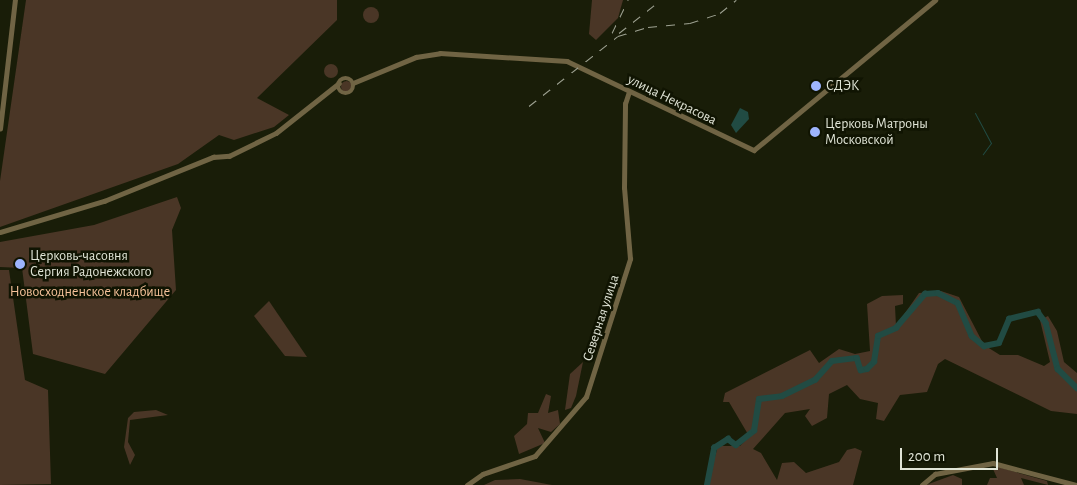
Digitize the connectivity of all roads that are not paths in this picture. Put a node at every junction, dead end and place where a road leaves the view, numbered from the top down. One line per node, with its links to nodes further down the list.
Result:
1 (15, 0): 8 (street)
2 (935, 0): 6 (street, улица Некрасова)
3 (339, 84): 4 (street); 5 (street); 7 (street)
4 (353, 84): 5 (street); 6 (street, улица Некрасова)
5 (341, 92): 7 (street)
6 (629, 92): 10 (street, Северная улица)
7 (329, 94): 9 (street)
8 (0, 129)
9 (0, 232)
10 (467, 485)
11 (922, 485): 12 (street)
12 (1076, 485)

